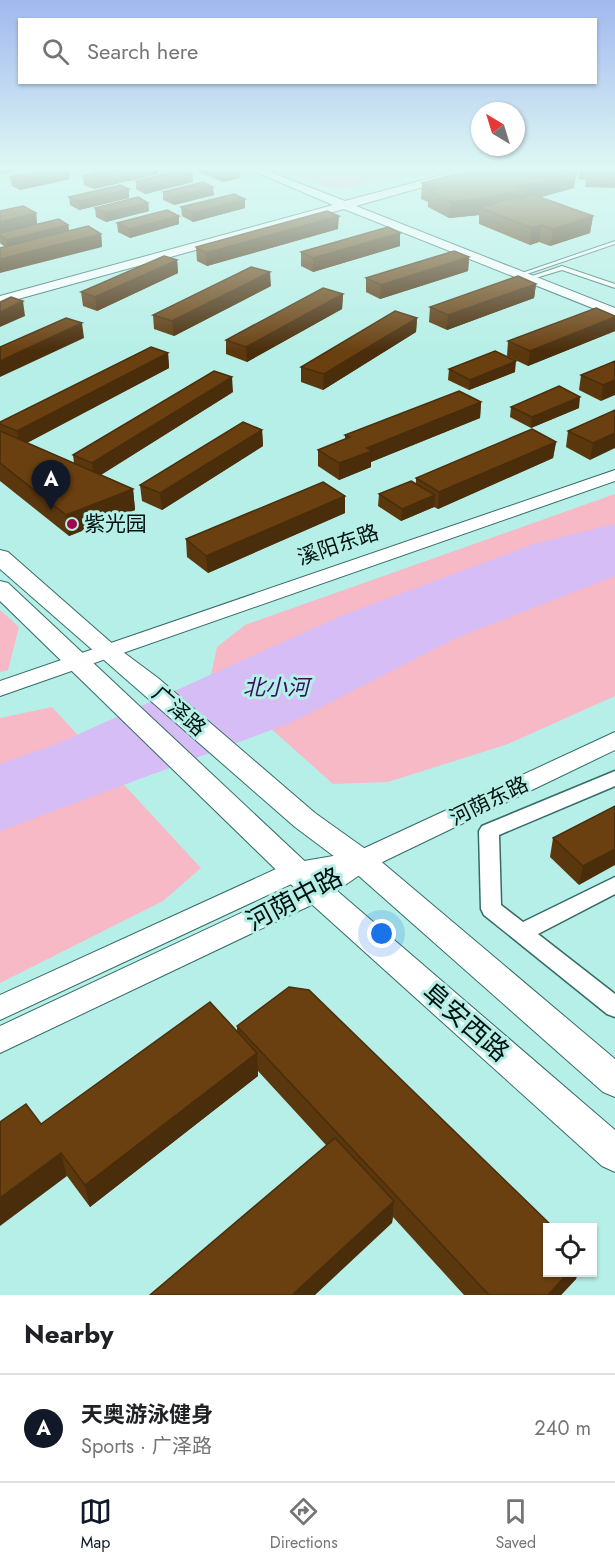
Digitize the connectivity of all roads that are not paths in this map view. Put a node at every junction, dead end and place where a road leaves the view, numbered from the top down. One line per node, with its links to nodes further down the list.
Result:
1 (214, 230): 7 (street)
2 (253, 230): 8 (street)
3 (406, 230): 5 (street)
4 (615, 242): 5 (lane)
5 (525, 276): 6 (lane); 9 (street)
6 (615, 286)
7 (0, 288)
8 (0, 300)
9 (615, 313)
10 (615, 475): 13 (street, 溪阳东路)
11 (0, 557): 13 (main road, 广泽路)
12 (0, 588): 14 (main road, 广泽路)
13 (106, 651): 14 (street, 溪阳东路); 18 (main road, 广泽路)
14 (78, 662): 15 (street, 溪阳东路); 19 (main road, 广泽路)
15 (0, 689)
16 (615, 740): 18 (street, 河荫东路)
17 (615, 778): 21 (street)
18 (361, 861): 19 (street, 河荫中路); 25 (main road)
19 (307, 881): 23 (street, 河荫中路); 24 (street, 河荫中路); 26 (main road, 阜安西路)
20 (615, 885): 21 (street)
21 (523, 932): 22 (street)
22 (615, 1007)
23 (0, 1008)
24 (0, 1040)
25 (615, 1082)
26 (615, 1154)

